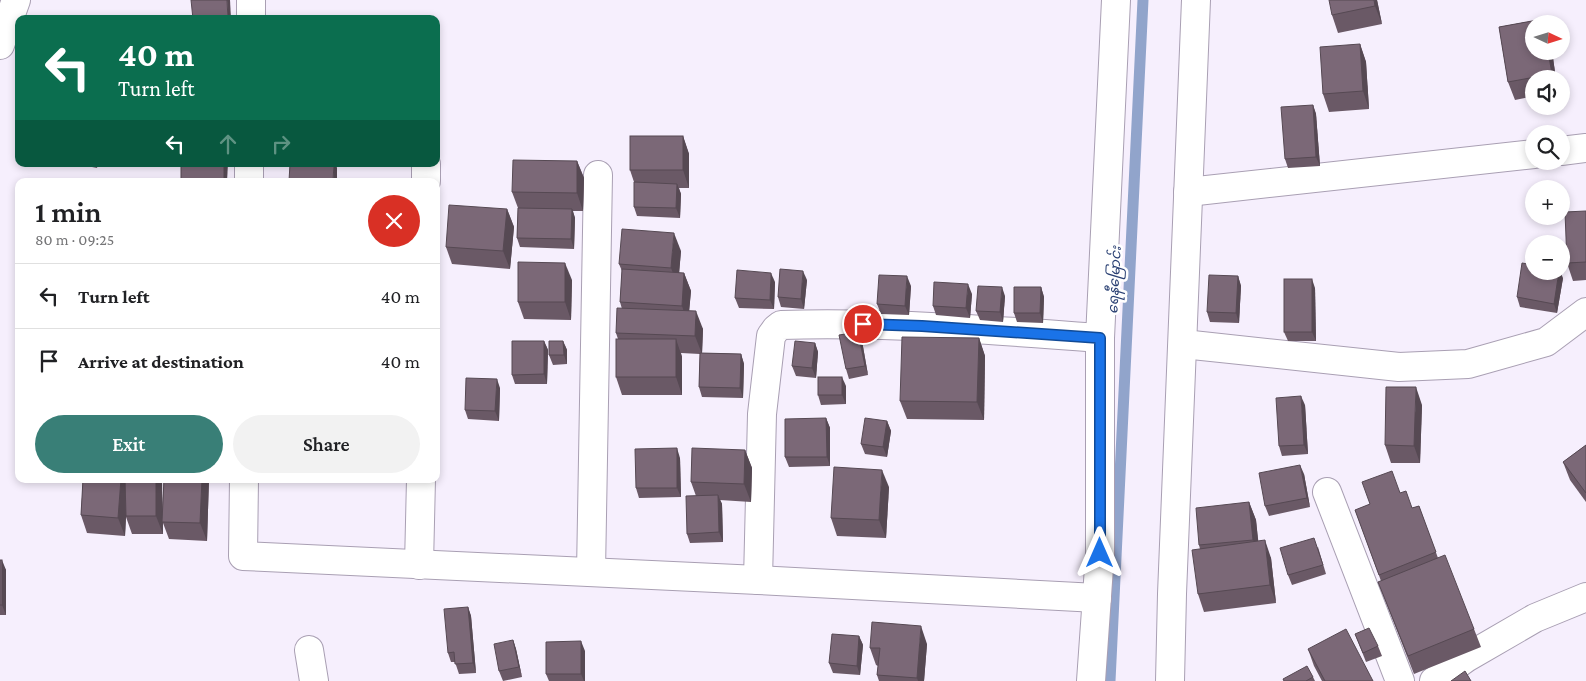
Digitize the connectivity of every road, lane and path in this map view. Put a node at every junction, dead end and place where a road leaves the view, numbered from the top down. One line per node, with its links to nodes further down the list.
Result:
1 (16, 0): 6 (street)
2 (251, 0): 5 (street)
3 (1116, 0): 13 (street)
4 (1196, 0): 11 (street)
5 (251, 15)
6 (0, 45)
7 (1586, 148): 8 (street)
8 (1570, 150)
9 (1525, 155): 11 (street)
10 (598, 175): 19 (street)
11 (1188, 192): 14 (street)
12 (1586, 312): 14 (street)
13 (1100, 338): 20 (street); 22 (street)
14 (1183, 344): 26 (street)
15 (244, 483): 18 (street)
16 (421, 483): 18 (street)
17 (1327, 492): 27 (street)
18 (419, 565): 19 (street)
19 (591, 572): 20 (street)
20 (758, 580): 22 (street)
21 (1586, 596): 28 (street)
22 (1098, 598): 25 (street)
23 (309, 650): 24 (street)
24 (314, 681)
25 (1091, 681)
26 (1170, 681)
27 (1400, 681)
28 (1434, 681)

